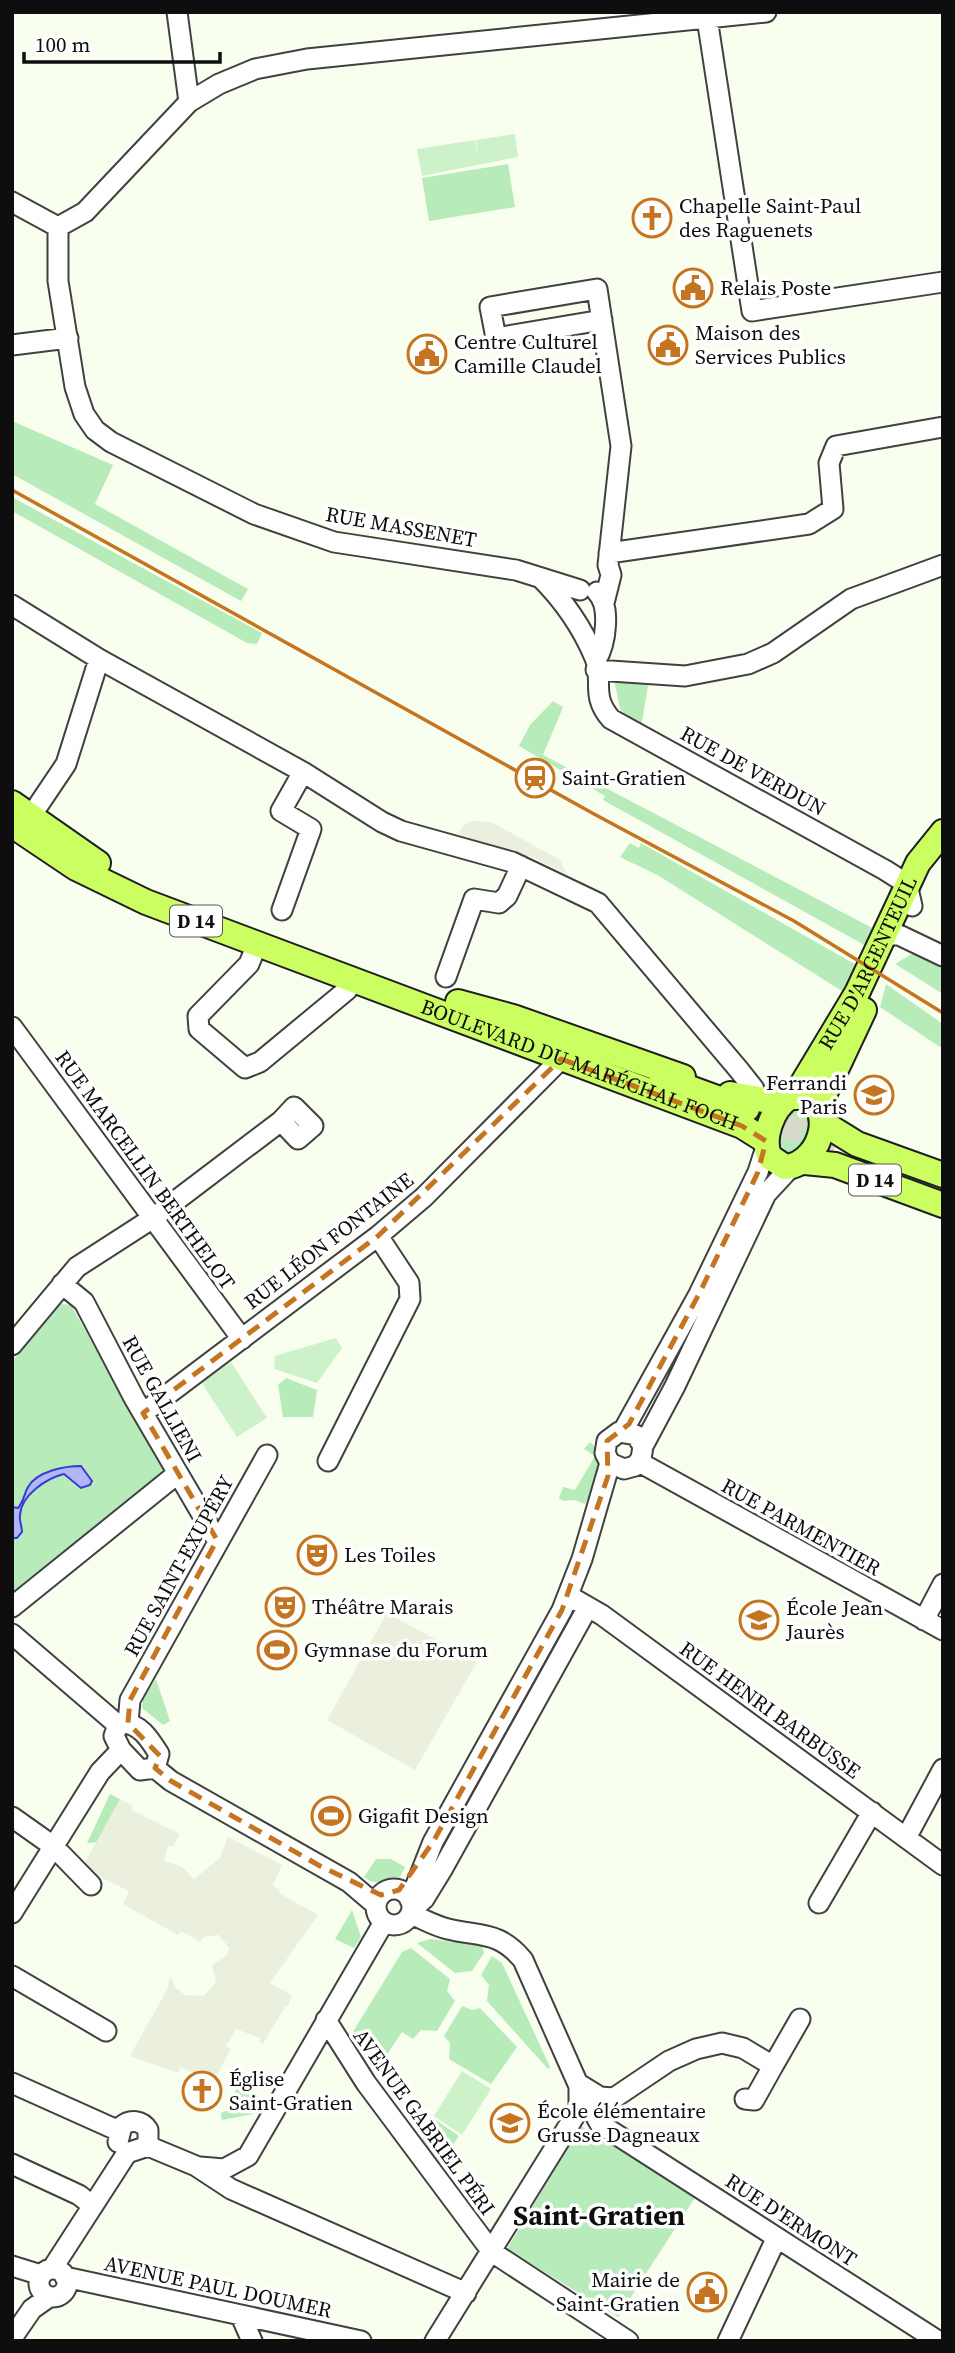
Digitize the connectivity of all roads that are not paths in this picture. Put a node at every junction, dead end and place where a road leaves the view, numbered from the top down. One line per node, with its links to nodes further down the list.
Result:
1 (177, 12): 4 (street)
2 (766, 12): 3 (street)
3 (707, 18): 4 (street); 7 (street)
4 (189, 102): 6 (street)
5 (12, 202): 6 (street)
6 (58, 226): 9 (street, RUE MASSENET)
7 (943, 282)
8 (602, 320): 8 (street); 12 (street)
9 (68, 338): 10 (street); 14 (street, RUE MASSENET)
10 (12, 345)
11 (943, 427): 12 (street)
12 (609, 559): 15 (street); 17 (street)
13 (943, 565): 20 (street)
14 (541, 578): 15 (street, RUE MASSENET); 18 (street)
15 (584, 589): 17 (street); 18 (street)
16 (12, 605): 19 (street)
17 (603, 609): 18 (street); 20 (street)
18 (573, 615): 20 (street)
19 (99, 659): 21 (street); 22 (street)
20 (596, 665): 26 (street, RUE DE VERDUN)
21 (303, 772): 25 (street); 27 (street)
22 (17, 822): 29 (main road, BOULEVARD DU MARÉCHAL FOCH / D 14); 31 (main road, BOULEVARD DU MARÉCHAL FOCH)
23 (943, 832): 26 (main road, RUE D'ARGENTEUIL)
24 (943, 853): 26 (main road, RUE D'ARGENTEUIL)
25 (521, 866): 32 (street); 37 (street)
26 (909, 895): 28 (main road, RUE D'ARGENTEUIL)
27 (282, 910)
28 (891, 935): 30 (street); 36 (main road, RUE D'ARGENTEUIL); 38 (main road, RUE D'ARGENTEUIL)
29 (257, 944): 31 (main road, BOULEVARD DU MARÉCHAL FOCH / D 14); 31 (street)
30 (943, 956)
31 (351, 972): 33 (main road, BOULEVARD DU MARÉCHAL FOCH / D 14); 37 (main road, BOULEVARD DU MARÉCHAL FOCH / D 14)
32 (446, 977)
33 (391, 995): 35 (main road, BOULEVARD DU MARÉCHAL FOCH / D 14); 37 (main road, BOULEVARD DU MARÉCHAL FOCH / D 14)
34 (12, 1027): 46 (street, RUE MARCELLIN BERTHELOT)
35 (561, 1059): 40 (main road, BOULEVARD DU MARÉCHAL FOCH / D 14); 47 (street, RUE LÉON FONTAINE)
36 (788, 1100): 37 (main road, BOULEVARD DU MARÉCHAL FOCH / D 14); 38 (main road); 40 (main road, RUE D'ARGENTEUIL)
37 (749, 1108)
38 (822, 1117): 41 (main road, RUE D'ARGENTEUIL); 42 (main road, D 14)
39 (281, 1121): 46 (street)
40 (766, 1144): 41 (main road, BOULEVARD DU MARÉCHAL FOCH); 52 (street)
41 (798, 1164): 45 (main road, D 14); 49 (street)
42 (943, 1175)
43 (943, 1187): 44 (main road, D 14)
44 (943, 1194)
45 (943, 1205)
46 (153, 1218): 48 (street); 50 (street, RUE MARCELLIN BERTHELOT)
47 (378, 1236): 50 (street, RUE LÉON FONTAINE); 57 (street)
48 (61, 1284): 51 (street); 53 (street, RUE GALLIENI)
49 (707, 1320): 52 (street); 55 (street)
50 (242, 1339): 53 (street, RUE LÉON FONTAINE)
51 (12, 1345)
52 (666, 1350): 54 (street)
53 (143, 1413): 59 (street, RUE GALLIENI)
54 (624, 1431): 55 (street); 58 (street)
55 (641, 1454): 58 (street); 65 (street, RUE PARMENTIER)
56 (268, 1455): 60 (street, RUE SAINT-EXUPÉRY)
57 (328, 1461)
58 (612, 1469): 62 (street)
59 (177, 1474): 60 (street, RUE GALLIENI); 63 (street)
60 (217, 1540): 68 (street, RUE SAINT-EXUPÉRY)
61 (943, 1584): 65 (street)
62 (569, 1596): 64 (street, RUE HENRI BARBUSSE); 81 (street)
63 (12, 1607)
64 (588, 1607): 74 (street, RUE HENRI BARBUSSE); 81 (street)
65 (924, 1620): 66 (street, RUE PARMENTIER)
66 (943, 1630)
67 (12, 1634): 69 (street)
68 (130, 1700): 69 (street); 70 (street, RUE SAINT-EXUPÉRY)
69 (98, 1709): 70 (street)
70 (123, 1724): 71 (street, RUE SAINT-EXUPÉRY); 72 (street)
71 (121, 1751): 72 (street, RUE D'ERMONT); 77 (street)
72 (156, 1768): 81 (street, RUE D'ERMONT)
73 (943, 1769): 76 (street)
74 (872, 1812): 76 (street, RUE HENRI BARBUSSE); 80 (street)
75 (14, 1815): 77 (street)
76 (906, 1838): 78 (street, RUE HENRI BARBUSSE)
77 (52, 1846): 79 (street); 82 (street)
78 (943, 1865)
79 (91, 1885)
80 (820, 1903)
81 (396, 1905): 84 (street); 89 (street, RUE D'ERMONT)
82 (12, 1913)
83 (12, 1976): 86 (street)
84 (326, 2020): 97 (street); 100 (street, AVENUE GABRIEL PÉRI)
85 (800, 2020): 87 (street)
86 (106, 2031)
87 (773, 2066): 90 (street); 91 (street)
88 (12, 2083): 92 (street)
89 (578, 2084): 90 (street); 93 (street, RUE D'ERMONT); 100 (street)
90 (614, 2098): 93 (street)
91 (746, 2099)
92 (118, 2131): 94 (street); 95 (street)
93 (619, 2135): 99 (street, RUE D'ERMONT)
94 (148, 2146): 95 (street); 97 (street)
95 (127, 2153): 98 (street)
96 (12, 2164): 98 (street)
97 (196, 2166): 103 (street)
98 (93, 2206): 102 (street)
99 (776, 2239): 111 (street); 112 (street, RUE D'ERMONT)
100 (492, 2252): 103 (street); 110 (street, AVENUE GABRIEL PÉRI)
101 (12, 2266): 102 (street, AVENUE PAUL DOUMER)
102 (49, 2280): 104 (street, AVENUE PAUL DOUMER); 105 (street); 106 (street)
103 (466, 2293): 109 (street)
104 (241, 2316): 107 (street); 108 (street, AVENUE PAUL DOUMER)
105 (12, 2329)
106 (12, 2338)
107 (252, 2341)
108 (362, 2341)
109 (435, 2341)
110 (628, 2341)
111 (728, 2341)
112 (939, 2341)

